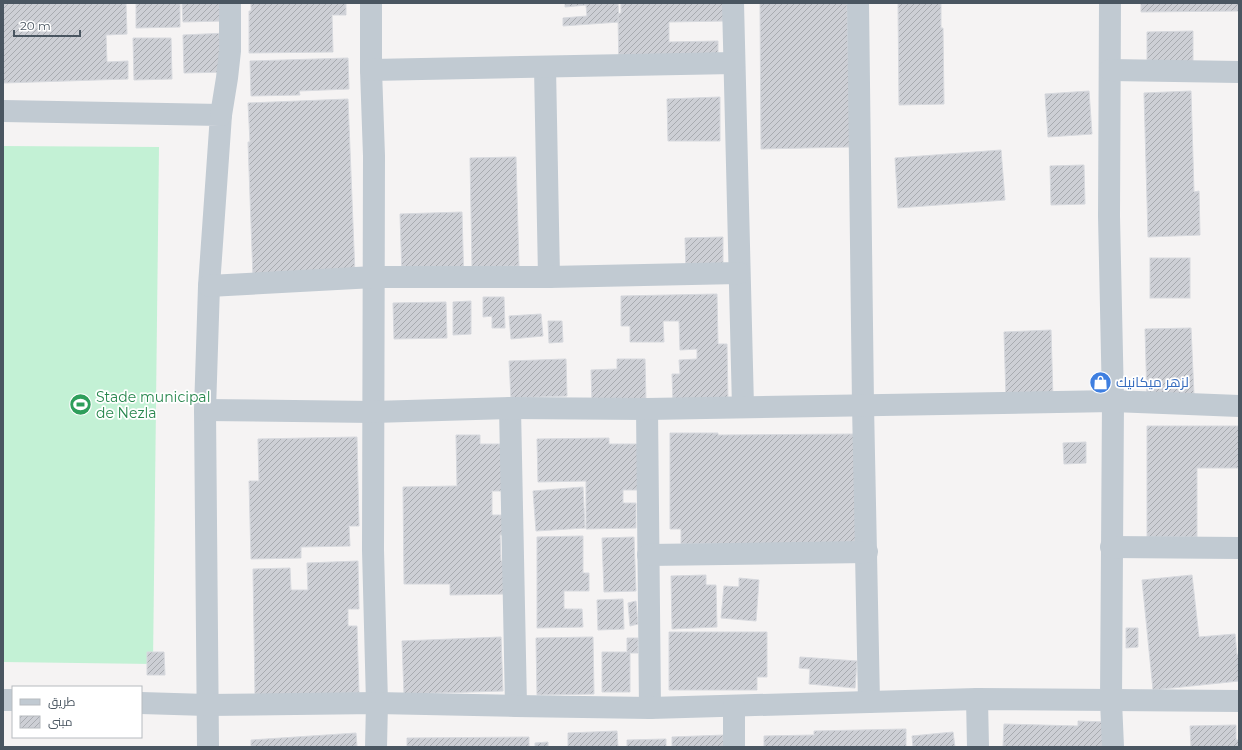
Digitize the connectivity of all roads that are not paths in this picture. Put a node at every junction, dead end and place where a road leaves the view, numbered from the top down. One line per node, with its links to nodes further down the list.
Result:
1 (230, 3): 12 (street)
2 (371, 3): 8 (street)
3 (733, 3): 6 (street)
4 (858, 3): 18 (street)
5 (1110, 3): 9 (street)
6 (734, 63): 7 (street); 13 (street)
7 (545, 67): 8 (street); 15 (street)
8 (371, 70): 14 (street)
9 (1110, 70): 10 (street); 17 (street)
10 (1239, 72)
11 (3, 111): 12 (street)
12 (221, 115): 16 (street)
13 (739, 273): 15 (street); 20 (street)
14 (374, 277): 15 (street); 16 (street); 24 (street)
15 (549, 277)
16 (209, 286): 23 (street)
17 (1113, 401): 18 (street); 19 (street); 25 (street)
18 (863, 405): 20 (street); 27 (street)
19 (1239, 406)
20 (743, 407): 22 (street)
21 (510, 408): 22 (street); 24 (street); 36 (street)
22 (647, 409): 28 (street)
23 (205, 410): 24 (street); 35 (street)
24 (373, 412): 34 (street)
25 (1111, 547): 26 (street); 30 (street)
26 (1239, 548)
27 (867, 552): 28 (street); 32 (street)
28 (648, 555): 38 (street)
29 (977, 699): 30 (street); 32 (street); 42 (street)
30 (1111, 701): 31 (street); 43 (street)
31 (1239, 701)
32 (870, 702): 37 (street)
33 (142, 703): 35 (street)
34 (377, 703): 35 (street); 36 (street); 40 (street)
35 (206, 705): 39 (street)
36 (516, 706): 38 (street)
37 (734, 706): 38 (street); 41 (street)
38 (650, 708)
39 (208, 747)
40 (376, 747)
41 (734, 747)
42 (978, 747)
43 (1113, 747)

